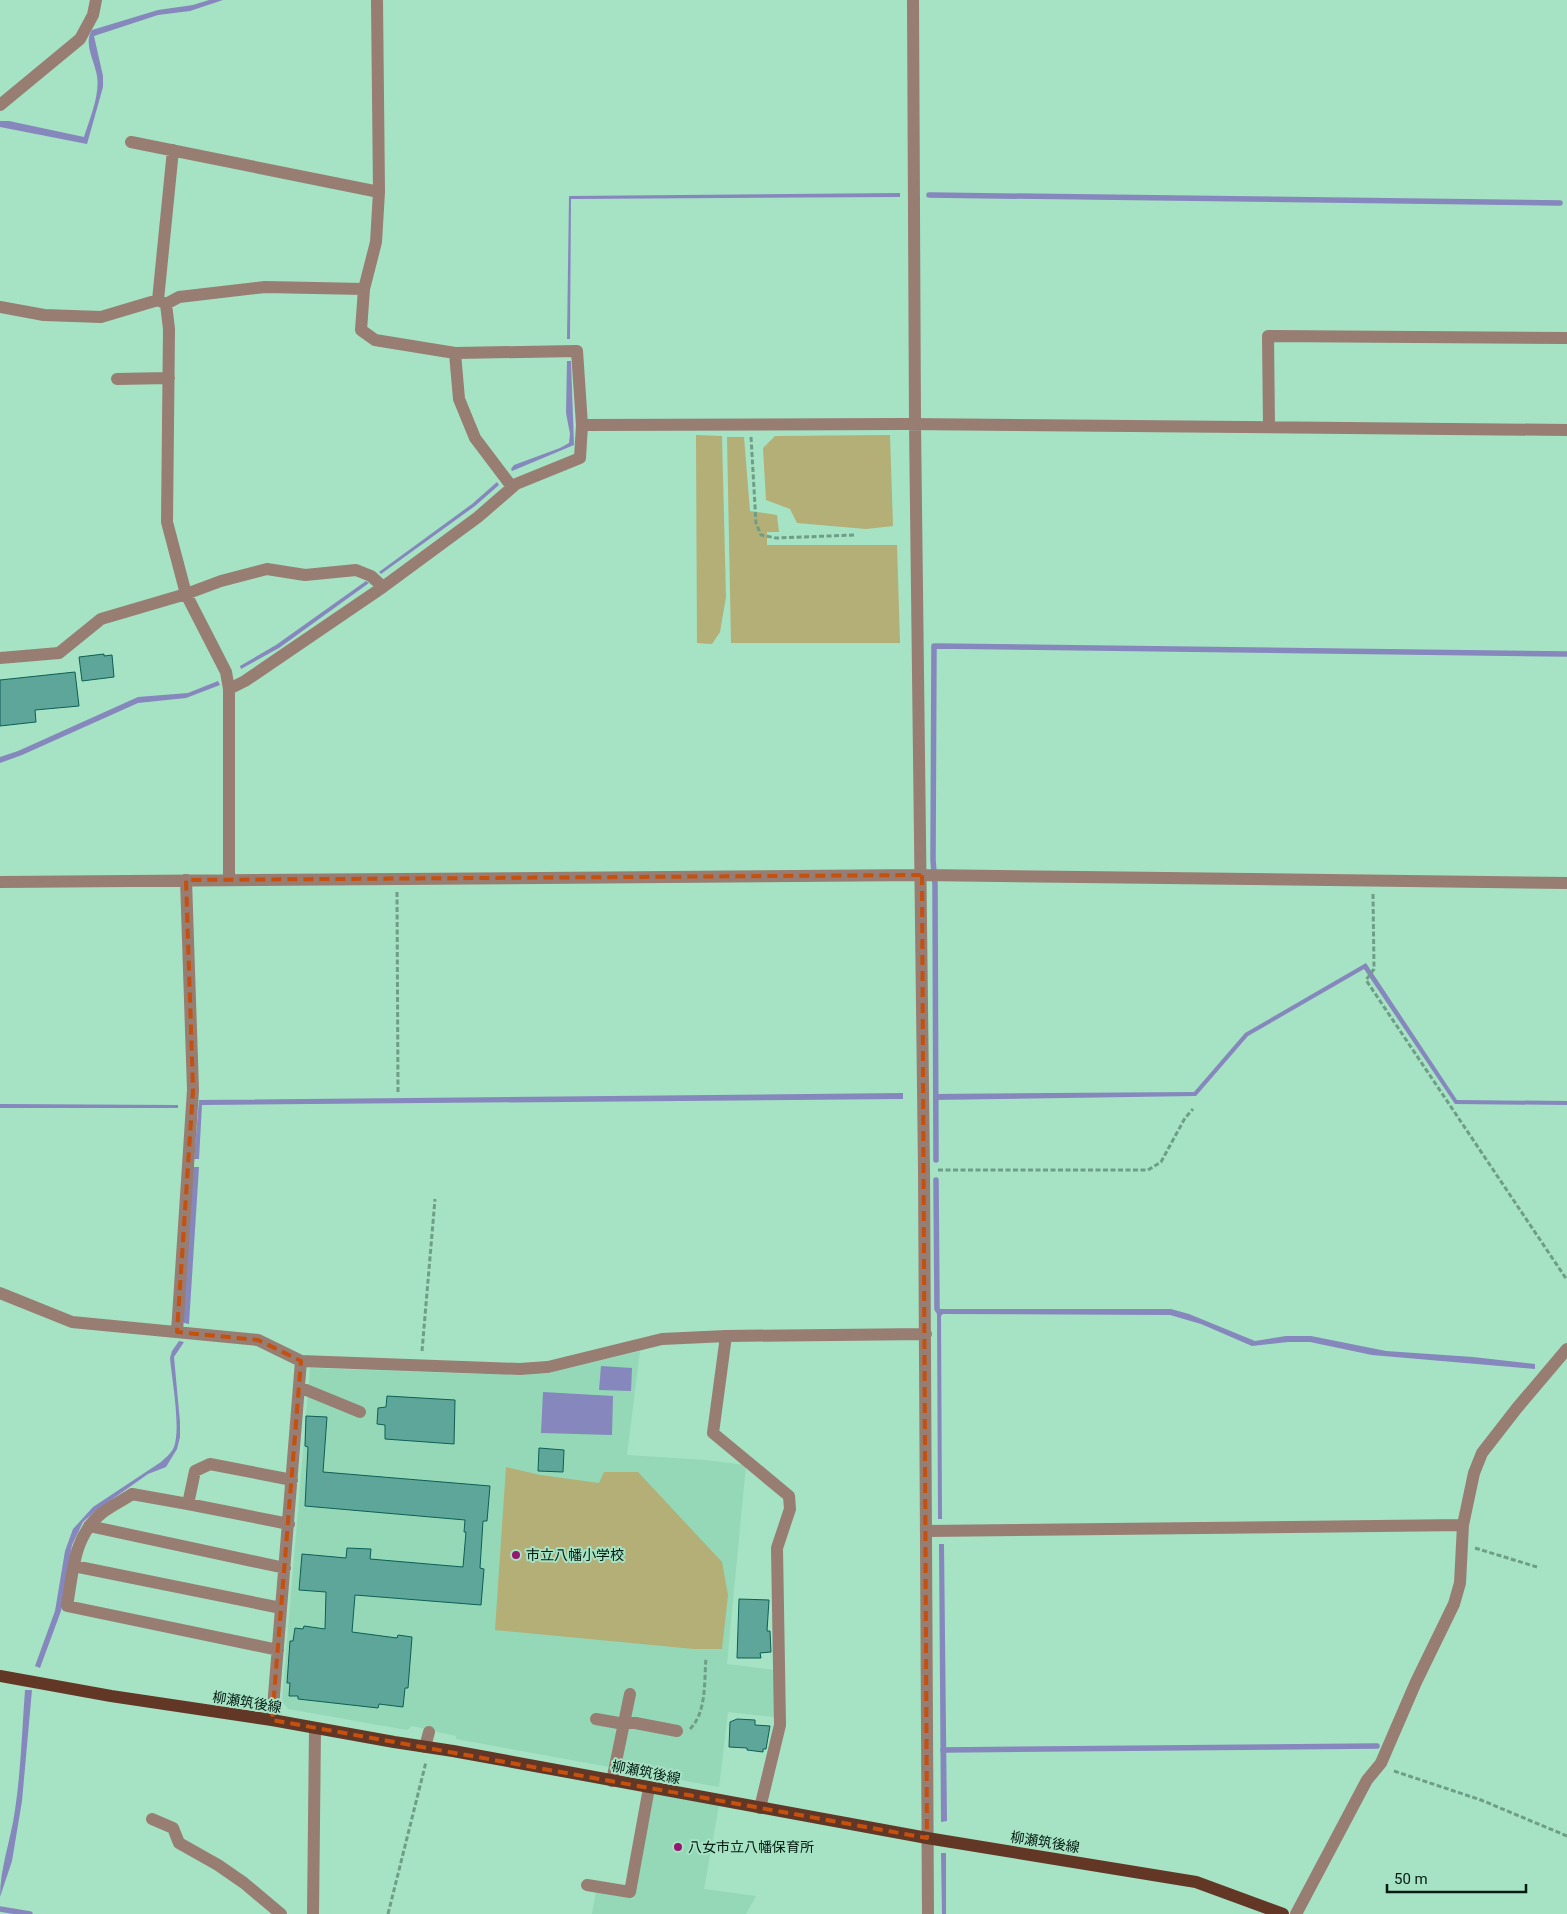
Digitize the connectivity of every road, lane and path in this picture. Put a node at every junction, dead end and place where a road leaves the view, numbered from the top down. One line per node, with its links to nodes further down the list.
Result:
1 (96, 0): 4 (street)
2 (377, 0): 7 (street)
3 (913, 0): 16 (street)
4 (0, 105)
5 (131, 142): 6 (street)
6 (173, 150): 7 (street); 9 (street)
7 (379, 192): 8 (street)
8 (364, 289): 9 (street); 12 (street)
9 (162, 302): 10 (street); 13 (street)
10 (0, 307)
11 (1567, 338): 18 (street)
12 (455, 353): 17 (street); 20 (street)
13 (168, 378): 14 (street); 23 (street)
14 (117, 379)
15 (750, 424): 16 (street); 17 (street); 21 (path)
16 (915, 424): 18 (street); 26 (street)
17 (582, 425): 20 (street)
18 (1269, 428): 19 (street)
19 (1567, 430)
20 (512, 487): 22 (street)
21 (854, 536)
22 (383, 587): 23 (street); 25 (street)
23 (186, 594): 24 (street); 25 (street)
24 (0, 658)
25 (229, 689): 29 (street)
26 (922, 875): 27 (street); 30 (street); 35 (street)
27 (397, 878): 29 (street); 33 (path)
28 (186, 880): 29 (street); 31 (street); 39 (street)
29 (229, 880)
30 (1373, 881): 32 (street); 37 (path)
31 (0, 882)
32 (1567, 883)
33 (398, 1092)
34 (1193, 1110): 35 (path)
35 (924, 1170): 40 (street)
36 (435, 1199): 44 (path)
37 (1567, 1280)
38 (0, 1294): 39 (street)
39 (177, 1332): 43 (street)
40 (926, 1334): 41 (street); 52 (street)
41 (726, 1336): 44 (street); 72 (street)
42 (1567, 1350): 50 (street)
43 (301, 1361): 44 (street); 45 (street)
44 (421, 1364)
45 (299, 1387): 46 (street); 47 (street)
46 (360, 1412)
47 (292, 1480): 48 (street); 49 (street)
48 (188, 1504): 49 (street); 51 (street)
49 (289, 1524): 56 (street)
50 (1464, 1525): 52 (street); 53 (street)
51 (89, 1526): 54 (street); 56 (street)
52 (926, 1531): 75 (street)
53 (1462, 1547): 55 (path); 69 (street)
54 (74, 1566): 57 (street); 58 (street)
55 (1537, 1567)
56 (284, 1568): 57 (street)
57 (281, 1608): 58 (street)
58 (278, 1650): 63 (street)
59 (706, 1658): 66 (path)
60 (0, 1676): 63 (main road, 柳瀬筑後線)
61 (630, 1694): 64 (street)
62 (596, 1719): 64 (street)
63 (272, 1720): 65 (main road, 柳瀬筑後線)
64 (624, 1723): 66 (street); 70 (street)
65 (315, 1729): 68 (main road, 柳瀬筑後線); 78 (street)
66 (676, 1731)
67 (429, 1732): 68 (street)
68 (427, 1747): 70 (main road, 柳瀬筑後線); 79 (path)
69 (1379, 1766): 74 (path); 82 (street)
70 (612, 1781): 71 (main road, 柳瀬筑後線)
71 (649, 1788): 72 (main road, 柳瀬筑後線); 76 (street)
72 (760, 1808): 75 (main road, 柳瀬筑後線)
73 (152, 1819): 77 (street)
74 (1567, 1836)
75 (927, 1838): 80 (street); 81 (main road, 柳瀬筑後線)
76 (587, 1885)
77 (282, 1914)
78 (313, 1914)
79 (388, 1914)
80 (928, 1914)
81 (1282, 1914)
82 (1296, 1914)

